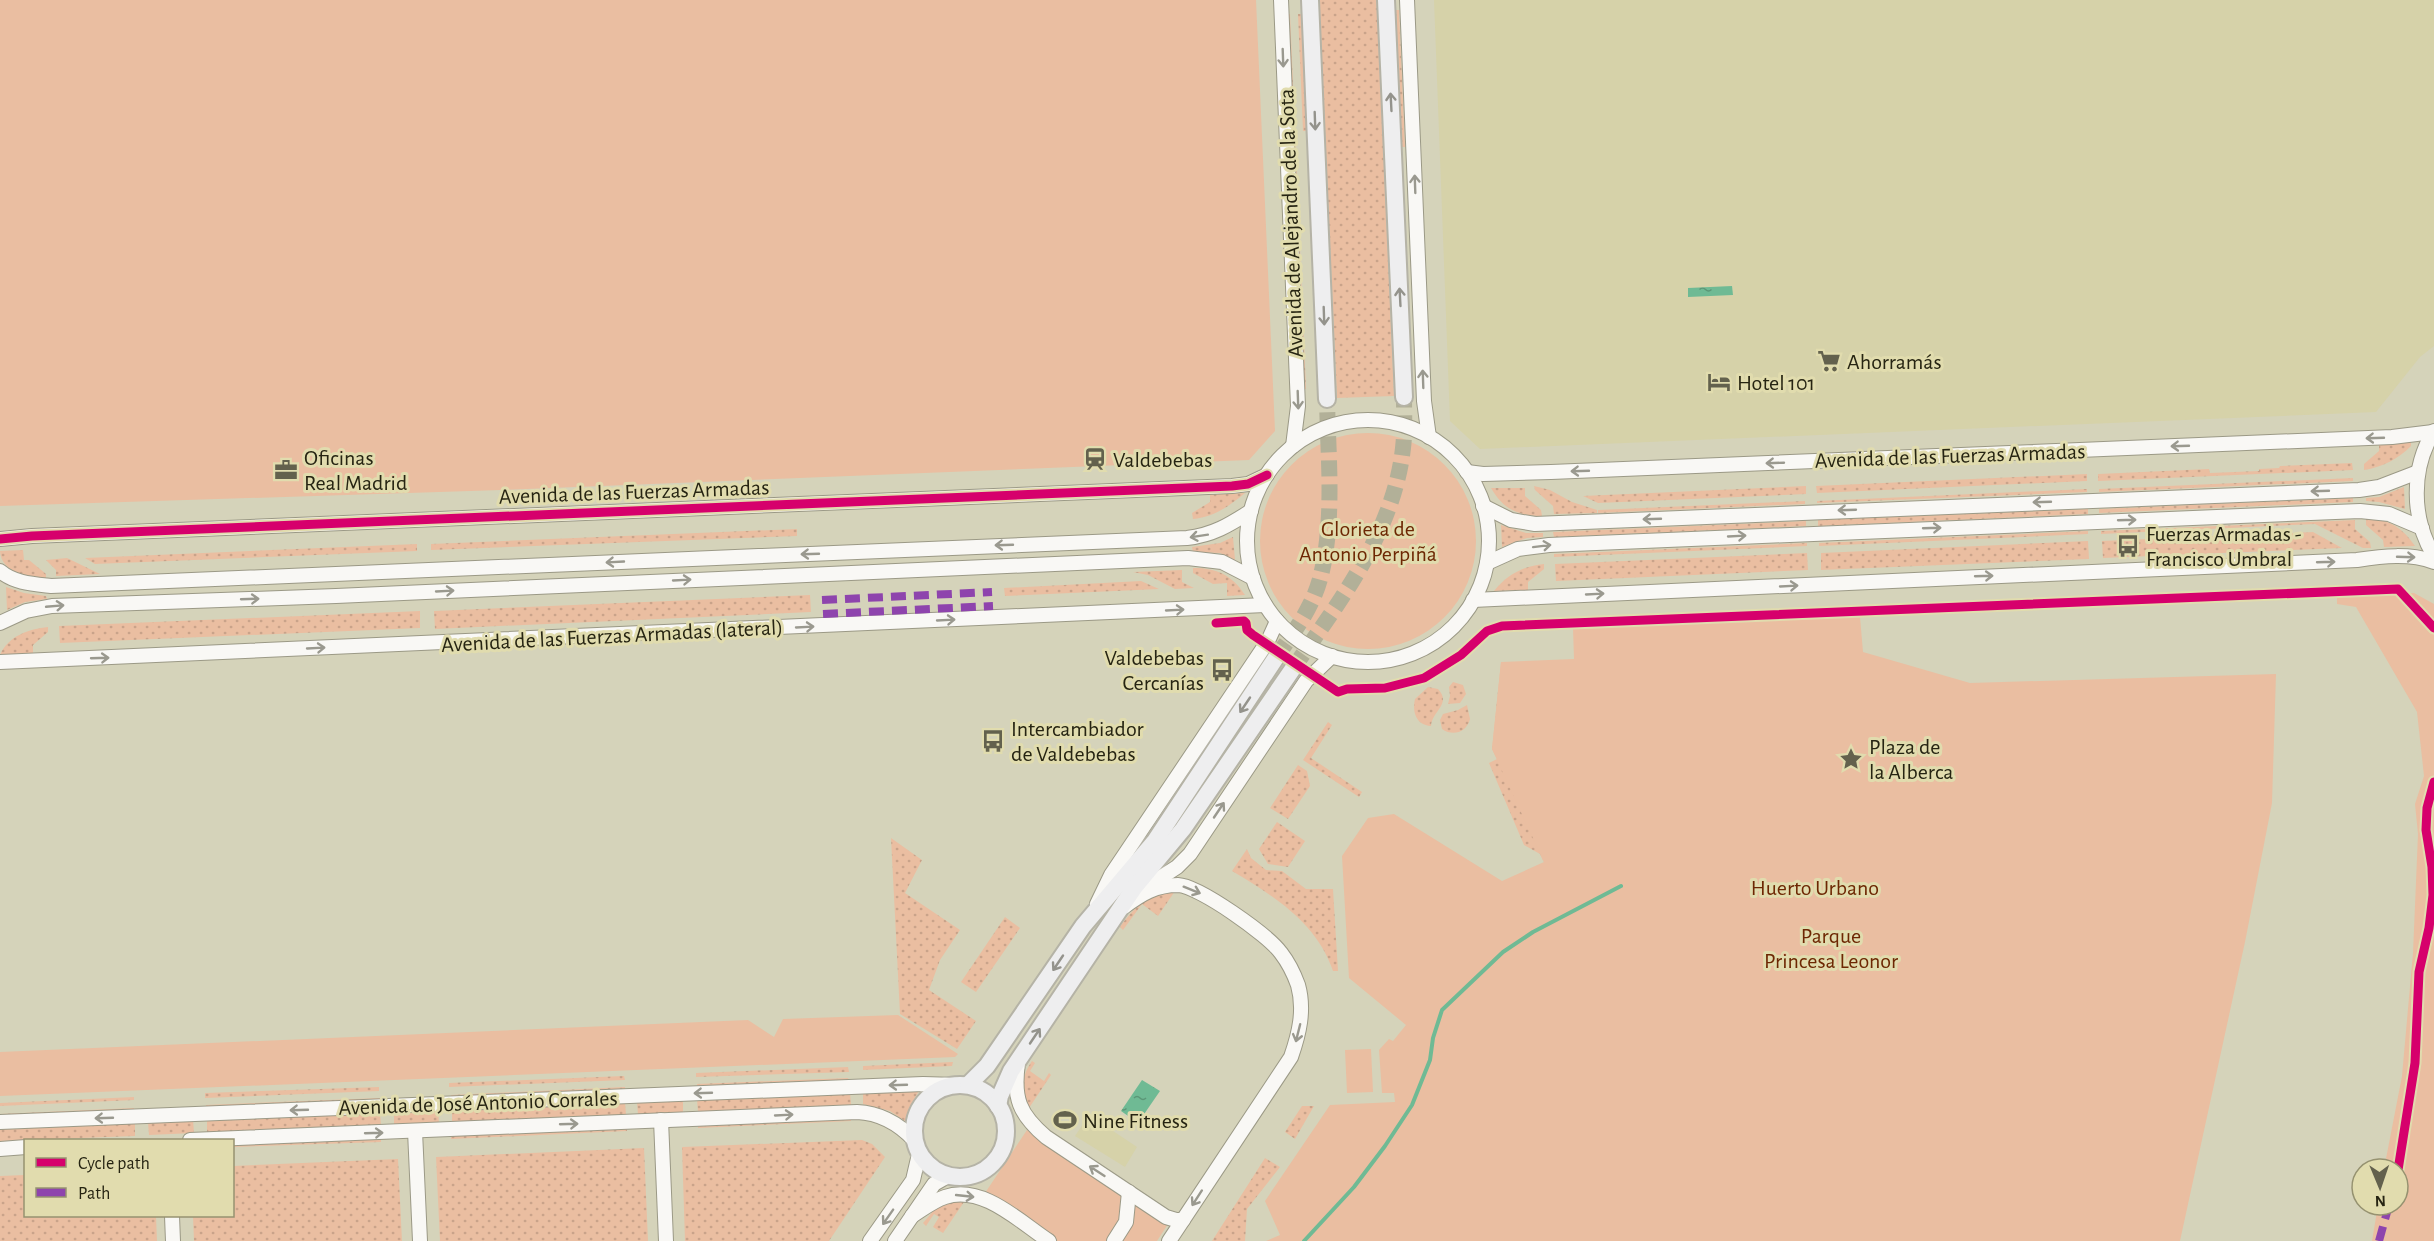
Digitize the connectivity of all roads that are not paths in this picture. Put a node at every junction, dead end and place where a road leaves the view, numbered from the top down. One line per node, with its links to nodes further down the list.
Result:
1 (1281, 0): 9 (street, Avenida de Alejandro de la Sota, one-way to 9)
2 (1310, 0): 6 (main road, Avenida de Alejandro de la Sota, one-way to 6)
3 (1386, 0): 5 (main road, one-way to 3)
4 (1407, 0): 8 (street, one-way to 4)
5 (1404, 397)
6 (1327, 399)
7 (2433, 431): 10 (street, Avenida de las Fuerzas Armadas, one-way to 10); 11 (street)
8 (1429, 437): 9 (street); 10 (street)
9 (1293, 446): 12 (street)
10 (1467, 472): 13 (street)
11 (2418, 472): 13 (street, one-way to 13); 15 (street)
12 (1267, 475): 14 (street); 16 (street, Avenida de las Fuerzas Armadas)
13 (1483, 506): 19 (street)
14 (1251, 511): 20 (street, one-way to 20); 21 (street)
15 (2422, 528): 17 (street); 19 (street, one-way to 15)
16 (0, 539)
17 (2434, 556)
18 (2434, 562): 22 (street, one-way to 18)
19 (1487, 563): 22 (street)
20 (0, 571)
21 (1252, 578): 23 (street); 25 (street, one-way to 21)
22 (1473, 600): 27 (street)
23 (1265, 605): 24 (street); 28 (street, Avenida de las Fuerzas Armadas (lateral), one-way to 23)
24 (1277, 621): 27 (street); 31 (street)
25 (0, 623)
26 (1277, 656): 31 (main road, one-way to 31)
27 (1332, 656): 30 (street, one-way to 27)
28 (0, 662)
29 (1294, 667): 30 (main road)
30 (1120, 910): 32 (main road, one-way to 30); 46 (street, one-way to 46)
31 (1091, 915): 33 (main road, one-way to 33)
32 (1018, 1061): 34 (main road); 43 (street, one-way to 32)
33 (962, 1085): 34 (main road); 36 (street, Avenida de José Antonio Corrales, one-way to 36); 39 (main road)
34 (998, 1106): 42 (main road)
35 (661, 1120): 37 (street, Avenida de José Antonio Corrales, one-way to 35); 39 (street, Avenida de José Antonio Corrales, one-way to 39); 49 (street)
36 (0, 1122)
37 (415, 1131): 38 (street, Avenida de José Antonio Corrales, one-way to 37); 48 (street)
38 (215, 1139)
39 (917, 1147): 42 (main road); 50 (street, one-way to 50)
40 (24, 1148): 41 (street)
41 (0, 1149)
42 (948, 1176): 44 (street)
43 (1129, 1192): 46 (street); 53 (street)
44 (912, 1216): 51 (street); 52 (street, one-way to 52)
45 (172, 1217): 47 (street)
46 (1183, 1220): 54 (street)
47 (173, 1241)
48 (420, 1241)
49 (666, 1241)
50 (870, 1241)
51 (895, 1241)
52 (1049, 1241)
53 (1114, 1241)
54 (1169, 1241)

